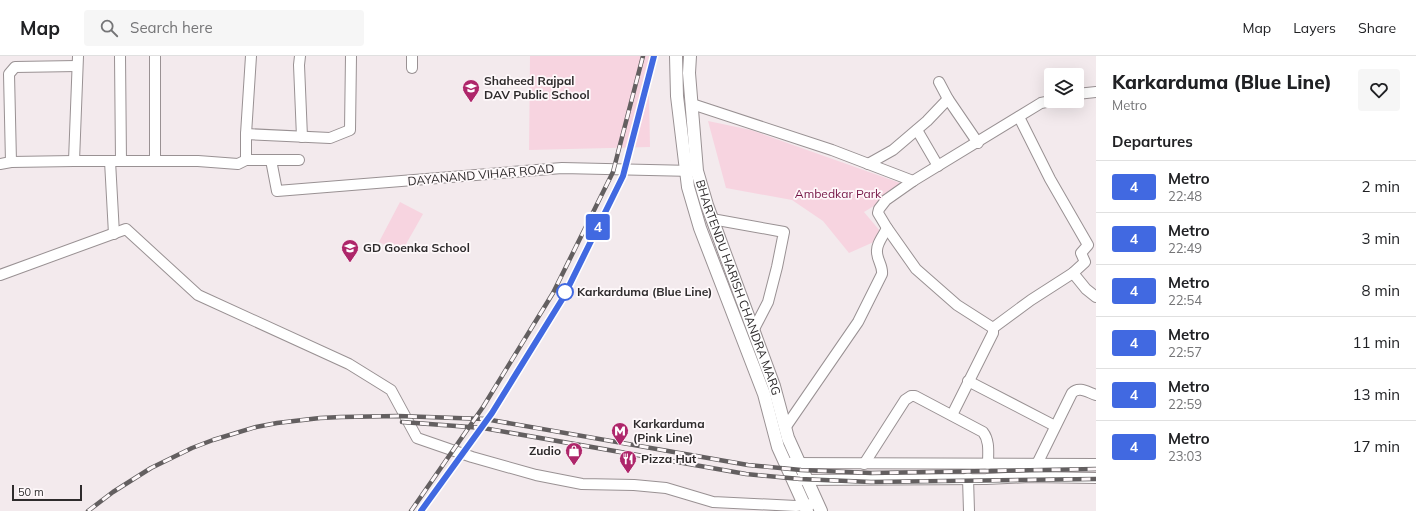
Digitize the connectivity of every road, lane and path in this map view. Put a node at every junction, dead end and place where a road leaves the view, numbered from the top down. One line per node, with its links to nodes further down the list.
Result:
1 (120, 56): 27 (street)
2 (156, 56): 28 (street)
3 (251, 56): 19 (street)
4 (300, 56): 20 (street)
5 (350, 56): 20 (street)
6 (412, 56): 10 (street)
7 (676, 56): 33 (main road, BHARTENDU HARISH CHANDRA MARG)
8 (690, 56): 16 (main road, BHARTENDU HARISH CHANDRA MARG)
9 (78, 61): 25 (street); 29 (street)
10 (412, 68)
11 (940, 82): 14 (street)
12 (1096, 92): 13 (street)
13 (1084, 93)
14 (948, 99): 18 (street); 21 (street)
15 (1044, 103): 17 (street)
16 (692, 104): 31 (street); 33 (main road, BHARTENDU HARISH CHANDRA MARG)
17 (1019, 117): 21 (street); 38 (street)
18 (917, 130): 31 (street); 32 (street)
19 (246, 134): 20 (street); 22 (street)
20 (302, 137)
21 (978, 142): 32 (street)
22 (246, 160): 23 (street); 28 (street)
23 (271, 160): 24 (street); 33 (street, DAYANAND VIHAR ROAD)
24 (299, 160)
25 (74, 161): 26 (street); 29 (street)
26 (110, 161): 27 (street); 37 (street)
27 (121, 161): 28 (street)
28 (155, 161)
29 (11, 162): 30 (street)
30 (0, 164)
31 (868, 164): 34 (street)
32 (938, 166): 34 (street)
33 (692, 171): 35 (main road, BHARTENDU HARISH CHANDRA MARG); 48 (main road, BHARTENDU HARISH CHANDRA MARG)
34 (913, 181): 36 (street)
35 (712, 219): 42 (main road, BHARTENDU HARISH CHANDRA MARG); 42 (street)
36 (887, 228): 41 (street); 47 (street)
37 (114, 234): 39 (street); 59 (street)
38 (1073, 273): 40 (street); 41 (street)
39 (0, 275)
40 (1096, 297)
41 (993, 328): 43 (street)
42 (753, 331): 47 (main road, BHARTENDU HARISH CHANDRA MARG)
43 (968, 381): 45 (street); 46 (street)
44 (1096, 395): 46 (street)
45 (952, 415): 50 (street); 51 (street)
46 (1055, 426): 52 (street)
47 (785, 428): 49 (main road, BHARTENDU HARISH CHANDRA MARG)
48 (785, 463): 49 (street); 56 (main road, BHARTENDU HARISH CHANDRA MARG)
49 (800, 464): 50 (street); 57 (main road, BHARTENDU HARISH CHANDRA MARG)
50 (864, 464): 51 (street)
51 (988, 464): 52 (street)
52 (1038, 464): 53 (street)
53 (1096, 464)
54 (968, 478): 55 (street); 57 (street); 61 (street)
55 (1096, 478)
56 (793, 480): 57 (street); 60 (main road, BHARTENDU HARISH CHANDRA MARG)
57 (807, 480): 58 (main road, BHARTENDU HARISH CHANDRA MARG)
58 (819, 507): 60 (street)
59 (779, 508): 60 (street)
60 (805, 508)
61 (969, 511)

